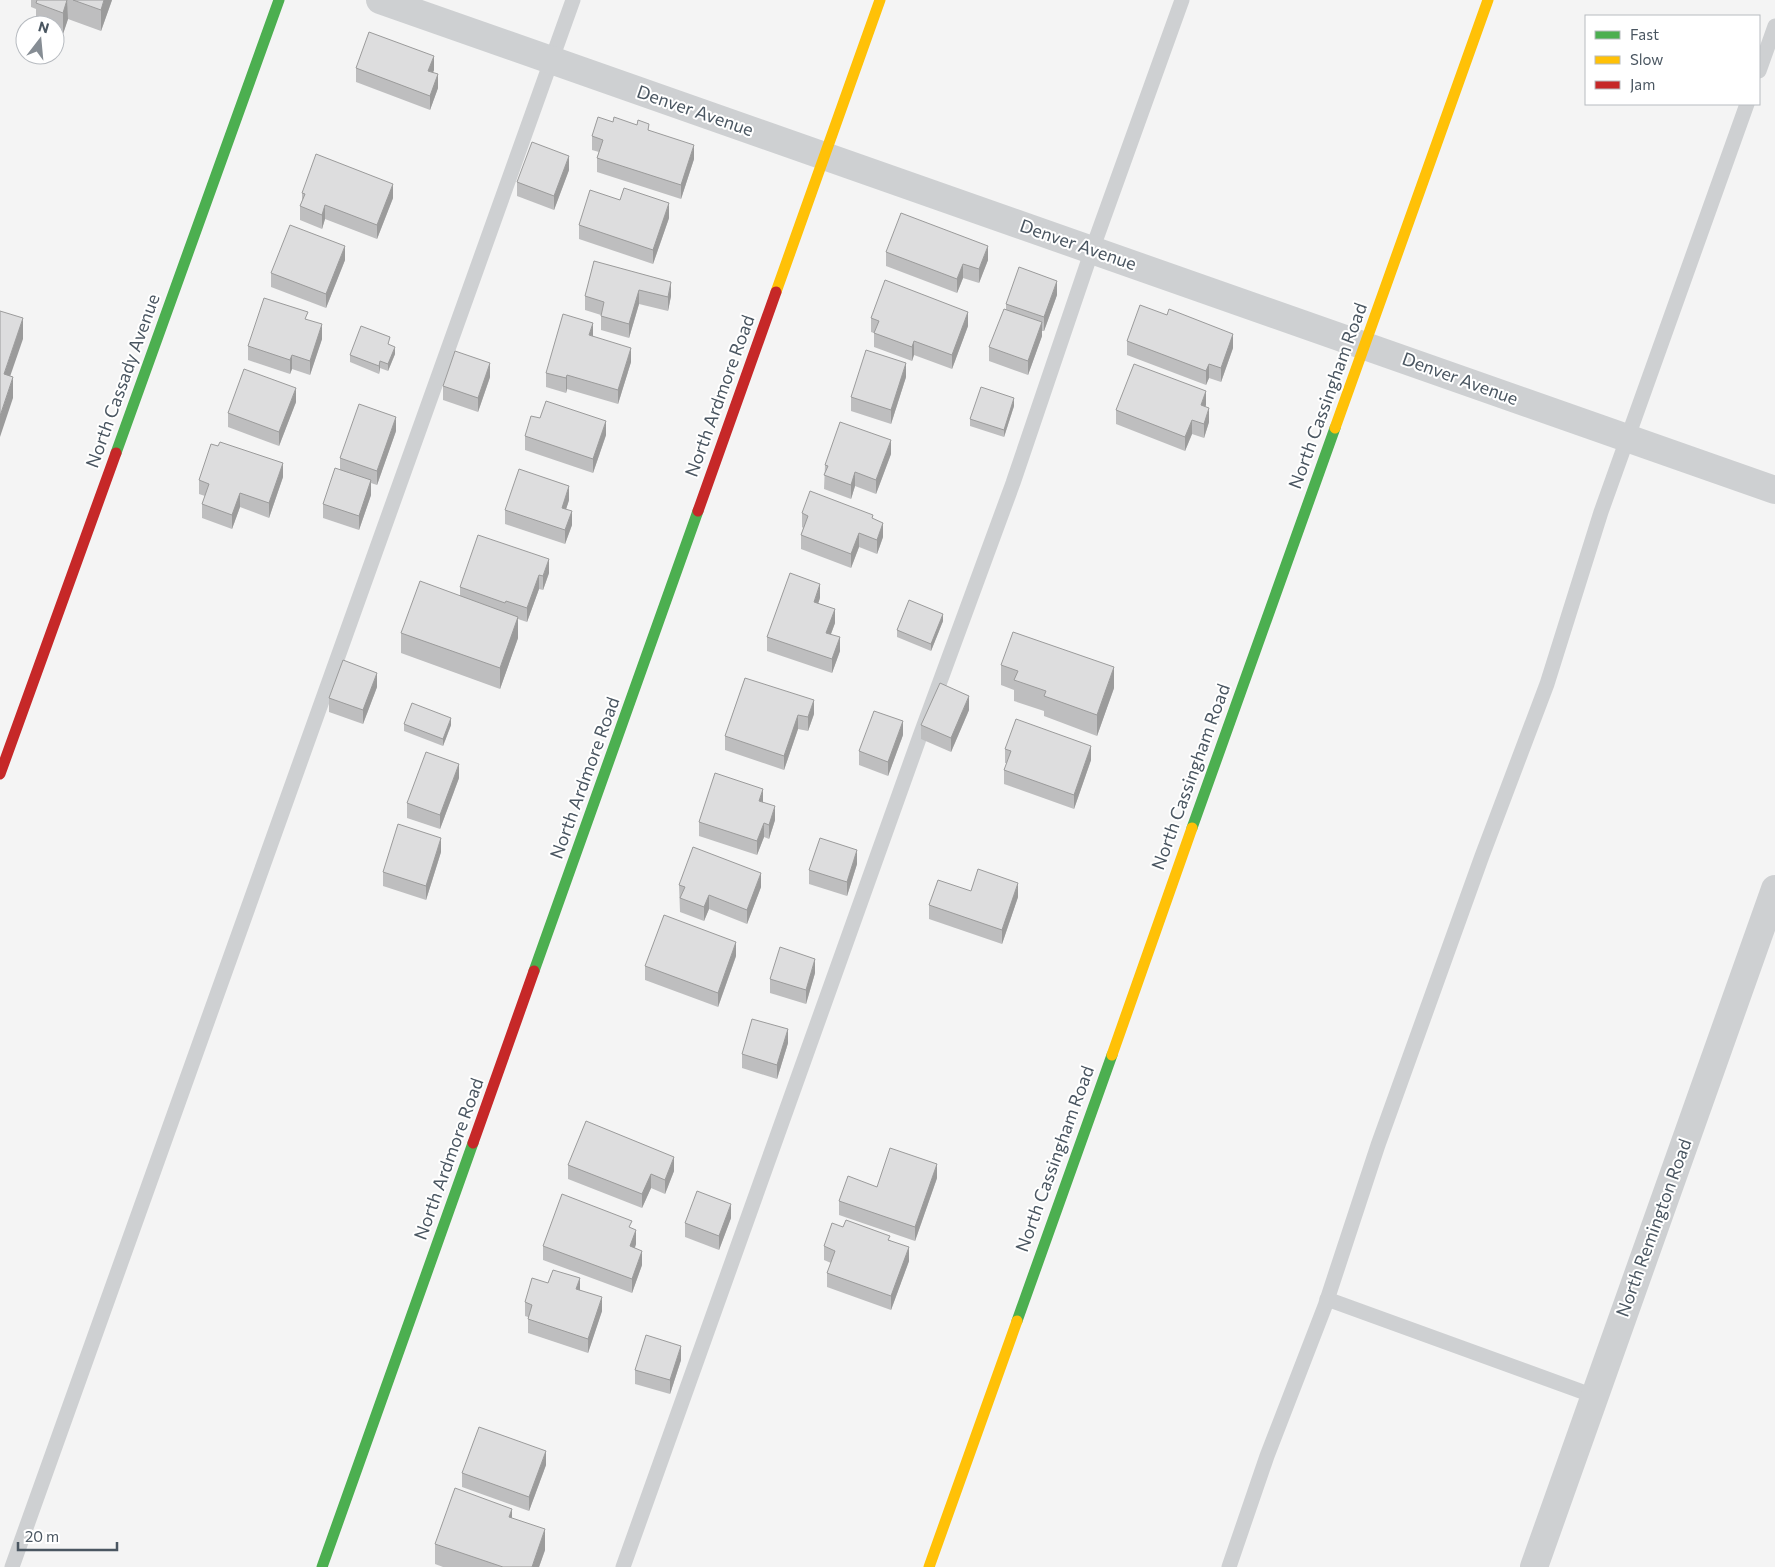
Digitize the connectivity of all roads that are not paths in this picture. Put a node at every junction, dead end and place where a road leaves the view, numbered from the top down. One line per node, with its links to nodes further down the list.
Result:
1 (279, 0): 16 (street, North Cassady Avenue)
2 (380, 0): 8 (street, Denver Avenue)
3 (574, 0): 8 (lane)
4 (880, 0): 11 (street, North Ardmore Road)
5 (1182, 0): 12 (lane)
6 (1488, 0): 13 (street, North Cassingham Road)
7 (1775, 26): 9 (lane)
8 (552, 61): 11 (street, Denver Avenue); 20 (lane)
9 (1760, 68)
10 (1747, 105): 14 (lane)
11 (824, 156): 12 (street, Denver Avenue); 21 (street, North Ardmore Road)
12 (1092, 250): 13 (street, Denver Avenue); 22 (lane)
13 (1365, 345): 14 (street, Denver Avenue); 23 (street, North Cassingham Road)
14 (1626, 437): 15 (street, Denver Avenue); 18 (lane)
15 (1775, 490)
16 (0, 774)
17 (1775, 889): 19 (street, North Remington Road)
18 (1327, 1300): 19 (lane); 24 (lane)
19 (1594, 1396): 25 (street, North Remington Road)
20 (12, 1567)
21 (322, 1567)
22 (623, 1567)
23 (929, 1567)
24 (1229, 1567)
25 (1534, 1567)

